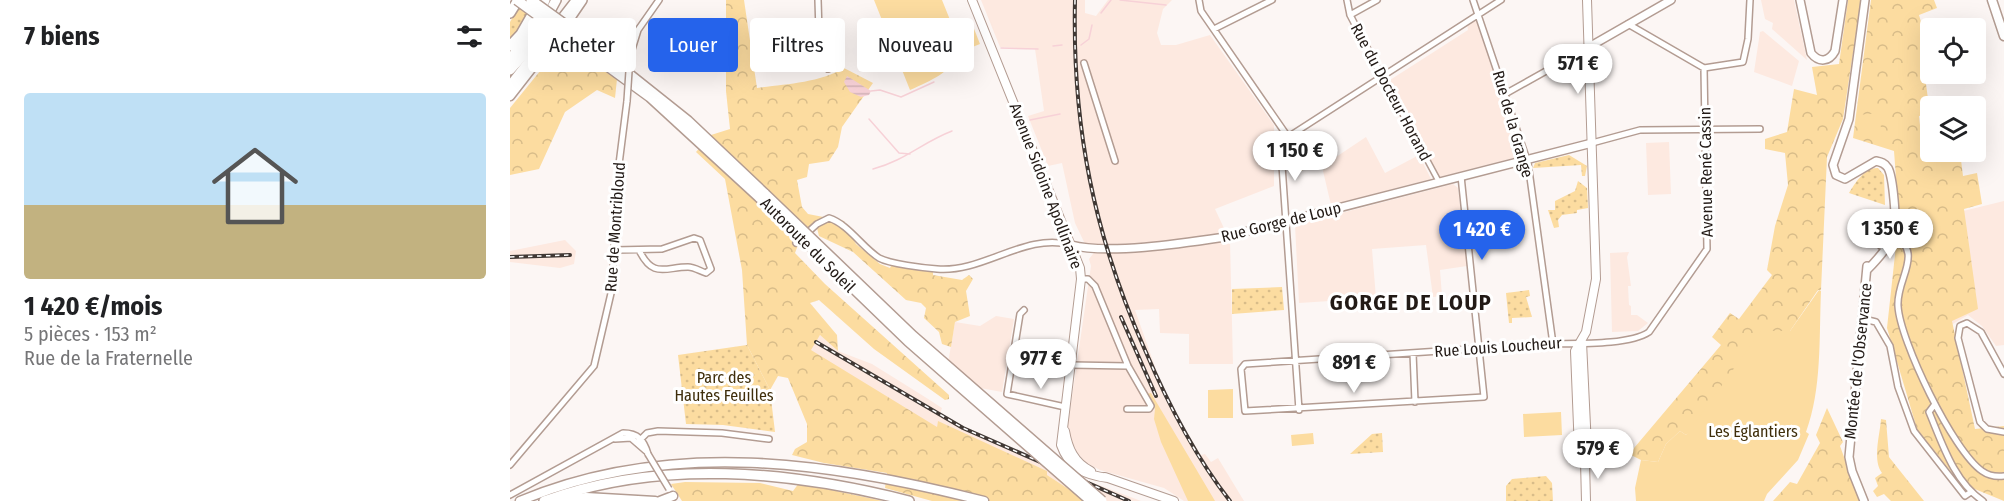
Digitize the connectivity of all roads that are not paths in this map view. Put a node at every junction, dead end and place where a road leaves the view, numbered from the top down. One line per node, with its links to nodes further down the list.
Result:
1 (518, 0): 25 (highway); 28 (highway, Autoroute du Soleil, bridge)
2 (531, 0): 29 (highway, Autoroute du Soleil, bridge)
3 (539, 0): 36 (highway)
4 (545, 0): 38 (highway)
5 (556, 0): 41 (highway)
6 (576, 0): 45 (main road)
7 (582, 0): 30 (highway)
8 (587, 0): 31 (main road)
9 (658, 0): 61 (street, Rue de Montribloud, bridge)
10 (818, 0): 32 (street)
11 (972, 0): 60 (main road, Avenue Sidoine Apollinaire)
12 (1199, 0): 34 (street)
13 (1272, 0): 34 (street)
14 (1347, 0): 27 (street, Rue du Docteur Horand)
15 (1377, 0): 27 (street)
16 (1473, 0): 26 (street, Rue de la Grange)
17 (1501, 0): 26 (street)
18 (1587, 0): 37 (main road)
19 (1671, 0): 33 (street)
20 (1750, 0): 40 (street)
21 (1800, 0): 22 (street)
22 (1843, 0)
23 (1864, 0): 58 (street)
24 (1992, 0): 35 (main road)
25 (510, 13)
26 (1479, 14): 44 (street); 46 (street, Rue de la Grange)
27 (1350, 15): 44 (street, Rue du Docteur Horand)
28 (545, 18)
29 (553, 18)
30 (569, 18)
31 (572, 18)
32 (819, 18)
33 (1628, 24): 37 (street); 40 (street)
34 (1214, 29): 50 (street)
35 (2004, 36)
36 (510, 46)
37 (1589, 46): 46 (street); 51 (main road)
38 (510, 59)
39 (1084, 63): 53 (street)
40 (1704, 68): 49 (street, Avenue René Cassin)
41 (510, 70)
42 (529, 72): 47 (main road)
43 (622, 72): 56 (highway, Autoroute du Soleil)
44 (1382, 76): 50 (street); 55 (street, Rue du Docteur Horand)
45 (510, 85)
46 (1505, 94): 52 (street, Rue de la Grange)
47 (510, 96)
48 (1760, 129): 49 (street)
49 (1704, 130): 51 (street); 66 (street, Avenue René Cassin)
50 (1288, 137): 57 (street)
51 (1592, 143): 52 (street, Rue Gorge de Loup); 66 (main road)
52 (1525, 160): 54 (street, Rue Gorge de Loup); 67 (street, Rue de la Grange)
53 (1115, 162)
54 (1461, 176): 55 (street, Rue Gorge de Loup); 68 (street)
55 (1439, 182): 57 (street, Rue Gorge de Loup)
56 (763, 196): 94 (highway, Autoroute du Soleil, bridge); 95 (highway, Autoroute du Soleil, bridge)
57 (1286, 222): 60 (street, Rue Gorge de Loup); 70 (street)
58 (1891, 234): 65 (street, Montée de l'Observance); 75 (street, Montée de l'Observance)
59 (796, 243): 60 (street)
60 (1071, 245): 63 (main road, Avenue Sidoine Apollinaire)
61 (615, 250): 62 (street); 82 (street, Rue de Montribloud)
62 (639, 250): 62 (street)
63 (1081, 279): 71 (main road, Avenue Sidoine Apollinaire); 72 (street)
64 (1024, 310): 78 (street)
65 (1864, 319): 84 (street); 98 (street, Montée de l'Observance)
66 (1582, 342): 67 (street, Rue Louis Loucheur); 97 (main road)
67 (1553, 344): 68 (street, Rue Louis Loucheur)
68 (1480, 349): 69 (street, Rue Louis Loucheur); 74 (street)
69 (1413, 353): 70 (street, Rue Louis Loucheur); 74 (street, Rue Louis Loucheur)
70 (1296, 360): 77 (street); 77 (street, Rue Louis Loucheur)
71 (1071, 365): 72 (street); 78 (main road, Avenue Sidoine Apollinaire)
72 (1128, 366): 76 (street)
73 (2004, 374): 79 (street)
74 (1415, 402): 77 (street)
75 (1935, 404): 83 (street, Montée de l'Observance); 84 (street)
76 (1127, 409)
77 (1299, 410)
78 (1065, 411): 96 (main road, Avenue Sidoine Apollinaire)
79 (2004, 432)
80 (769, 439): 81 (street)
81 (639, 440): 85 (street); 86 (street, bridge)
82 (510, 465)
83 (2004, 476)
84 (1971, 492): 99 (street)
85 (510, 495)
86 (672, 496): 91 (main road)
87 (520, 501): 93 (main road)
88 (544, 501): 92 (highway)
89 (556, 501): 90 (main road)
90 (655, 501)
91 (660, 501)
92 (909, 501)
93 (984, 501)
94 (1091, 501)
95 (1102, 501)
96 (1174, 501)
97 (1586, 501)
98 (1864, 501)
99 (1983, 501)

